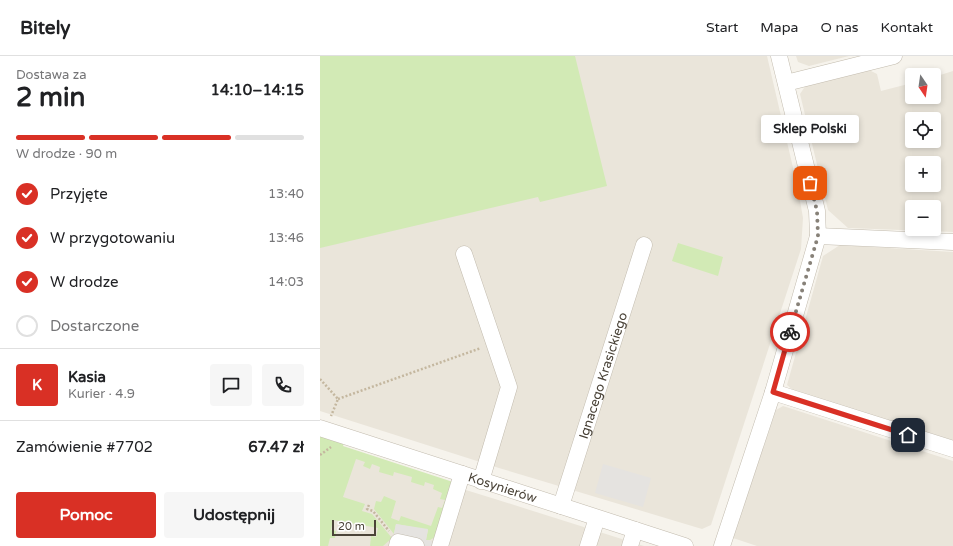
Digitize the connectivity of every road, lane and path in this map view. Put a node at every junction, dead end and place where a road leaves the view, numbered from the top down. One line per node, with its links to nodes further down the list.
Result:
1 (779, 56): 3 (street)
2 (894, 56): 3 (street)
3 (786, 83): 4 (street)
4 (818, 236): 5 (street); 10 (street)
5 (953, 242)
6 (644, 245): 17 (street, Ignacego Krasickiego)
7 (464, 254): 8 (street)
8 (495, 343): 11 (path); 15 (street)
9 (320, 379): 11 (path)
10 (773, 392): 13 (street); 26 (street)
11 (338, 399): 12 (path)
12 (323, 429): 14 (street, Kosynierów)
13 (953, 449)
14 (462, 474): 15 (street, Kosynierów); 22 (street)
15 (481, 480): 17 (street, Kosynierów)
16 (368, 505): 20 (path)
17 (561, 506): 18 (street, Kosynierów)
18 (597, 518): 19 (street, Kosynierów); 23 (street)
19 (635, 530): 24 (street); 25 (street, Kosynierów)
20 (398, 544): 21 (street)
21 (416, 546)
22 (440, 546)
23 (588, 546)
24 (630, 546)
25 (684, 546)
26 (722, 546)

